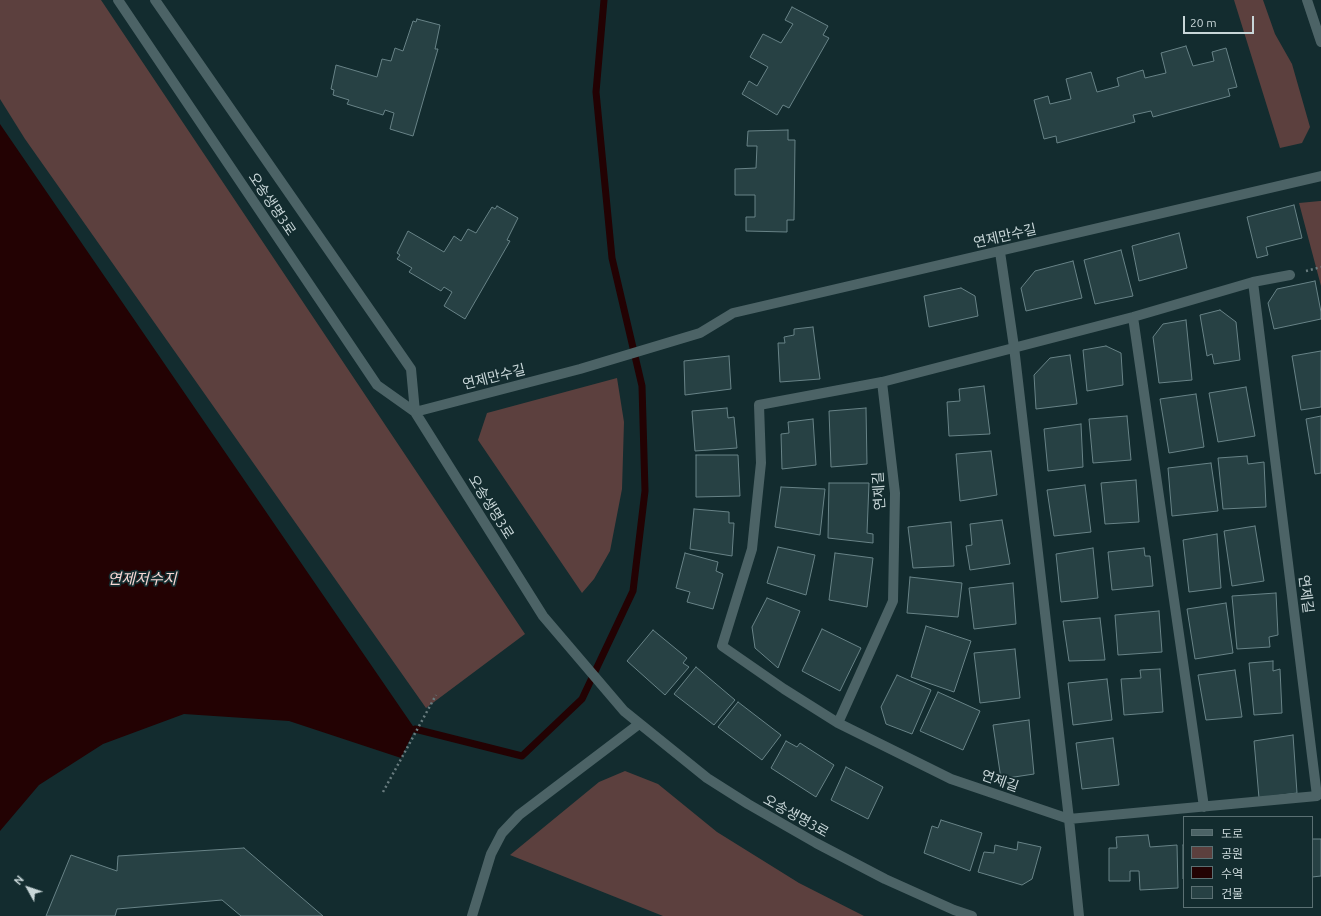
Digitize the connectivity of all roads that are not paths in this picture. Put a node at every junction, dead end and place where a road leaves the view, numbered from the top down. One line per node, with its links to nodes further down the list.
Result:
1 (118, 0): 12 (street, 오송생명3로)
2 (155, 0): 12 (street, 오송생명3로)
3 (1307, 0): 4 (street)
4 (1321, 42)
5 (1321, 176): 6 (street, 연제만수길)
6 (1000, 252): 10 (street); 12 (street, 연제만수길)
7 (1290, 275): 8 (street)
8 (1253, 282): 9 (street); 15 (street, 연제길)
9 (1133, 317): 10 (street); 15 (street)
10 (1014, 347): 11 (street); 16 (street)
11 (882, 382): 13 (street, 연제길); 13 (street, 연제길)
12 (415, 412): 14 (street, 오송생명3로)
13 (838, 723): 16 (street, 연제길)
14 (639, 724): 17 (street); 18 (street, 오송생명3로)
15 (1204, 806): 16 (street, 연제길)
16 (1069, 819): 19 (street)
17 (472, 916)
18 (972, 916)
19 (1079, 916)

